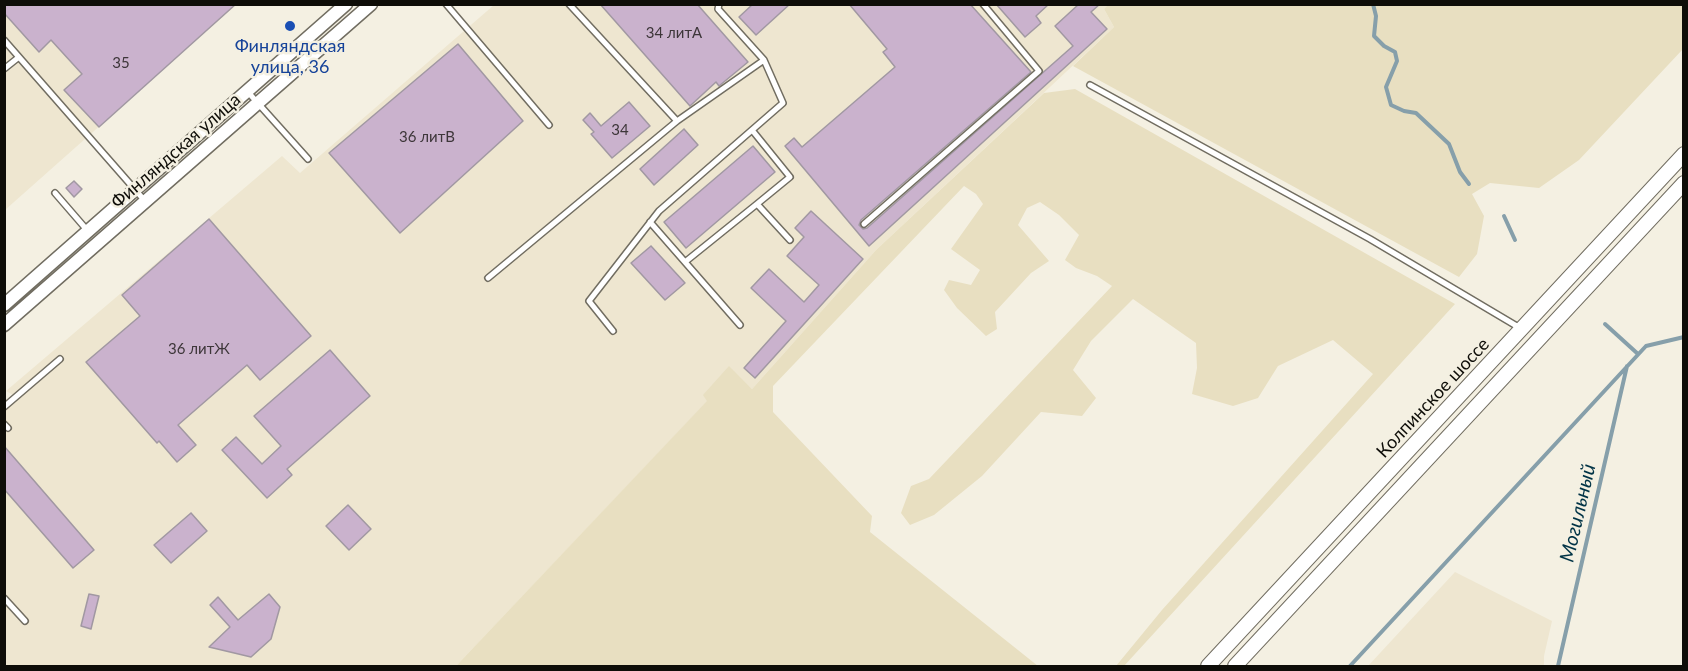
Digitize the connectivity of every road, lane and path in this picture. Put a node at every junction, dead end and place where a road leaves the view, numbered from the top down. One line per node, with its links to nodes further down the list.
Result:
1 (345, 4): 12 (street, Финляндская улица)
2 (371, 4): 13 (street, Финляндская улица)
3 (446, 4): 15 (lane)
4 (569, 4): 14 (lane)
5 (719, 4): 9 (lane)
6 (983, 4): 25 (lane)
7 (4, 40): 8 (lane)
8 (19, 57): 10 (lane); 20 (lane)
9 (764, 60): 14 (lane); 16 (lane)
10 (4, 69)
11 (1090, 85): 33 (lane)
12 (247, 91): 13 (lane); 20 (street, Финляндская улица)
13 (257, 103): 18 (lane); 22 (street, Финляндская улица)
14 (677, 121): 29 (lane)
15 (549, 125)
16 (752, 130): 23 (lane); 24 (lane)
17 (1683, 154): 33 (main road, Колпинское шоссе)
18 (308, 159)
19 (1683, 183): 40 (main road, Колпинское шоссе)
20 (136, 191): 22 (lane); 26 (street, Финляндская улица)
21 (55, 193): 26 (lane)
22 (146, 202): 31 (street, Финляндская улица)
23 (757, 204): 27 (lane); 28 (lane)
24 (650, 222): 28 (lane); 34 (lane)
25 (864, 224)
26 (89, 232): 30 (street, Финляндская улица)
27 (790, 240)
28 (685, 262): 32 (lane)
29 (488, 278)
30 (4, 305)
31 (4, 325)
32 (740, 325)
33 (1521, 328): 39 (main road, Колпинское шоссе)
34 (613, 331)
35 (60, 359): 36 (lane)
36 (4, 407)
37 (4, 598): 38 (lane)
38 (25, 621)
39 (1208, 666)
40 (1235, 666)

